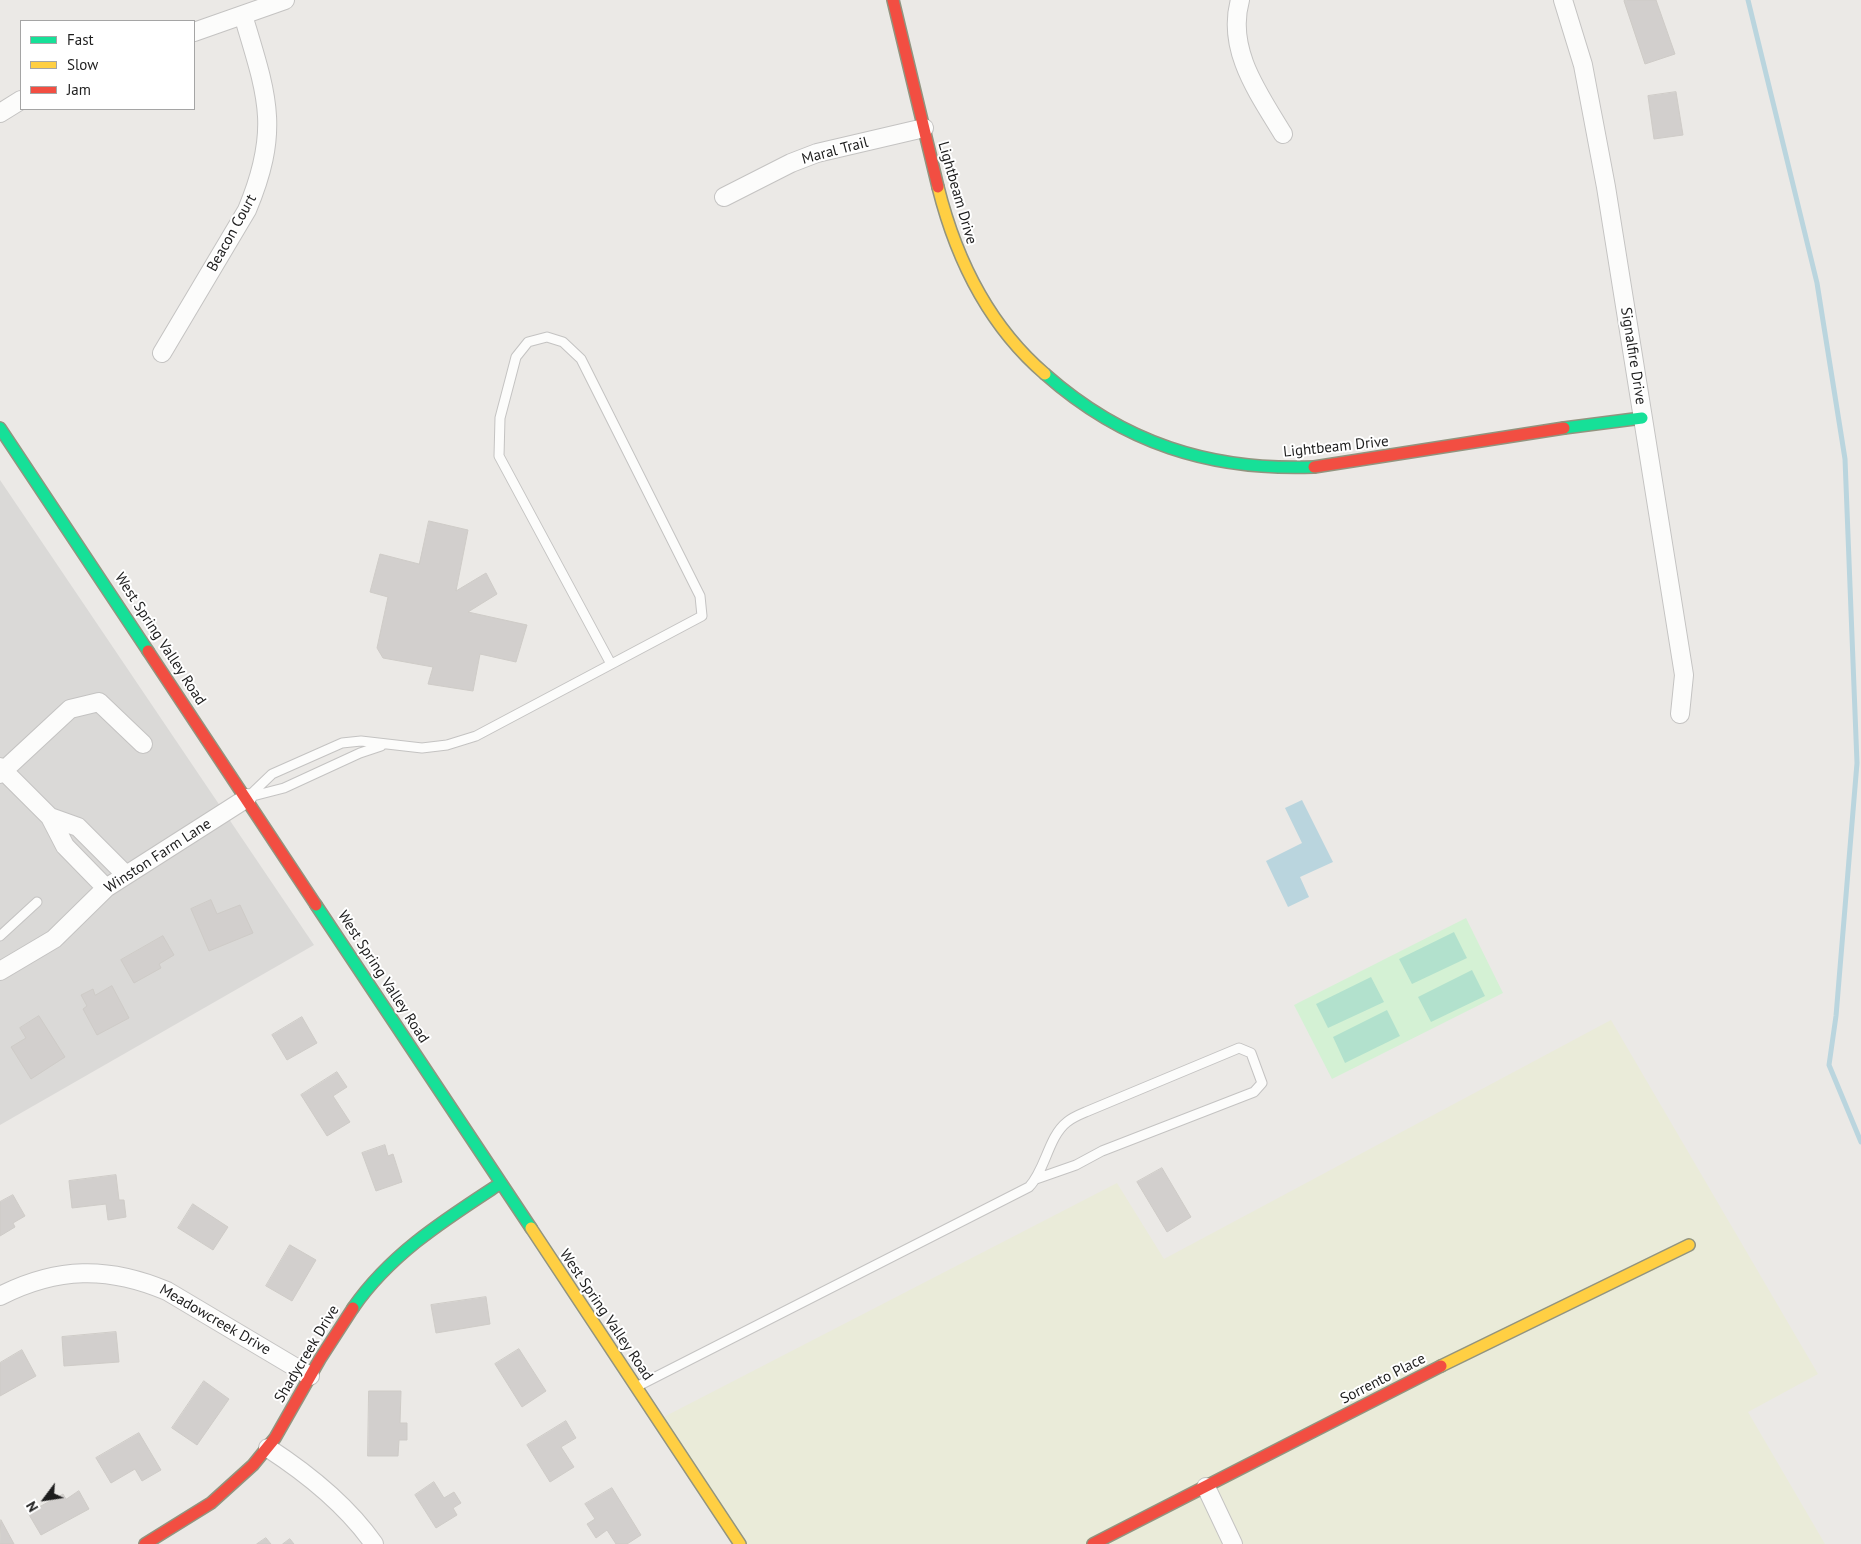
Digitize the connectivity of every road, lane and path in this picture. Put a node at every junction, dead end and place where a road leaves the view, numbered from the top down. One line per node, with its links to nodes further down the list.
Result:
1 (285, 0): 5 (street)
2 (893, 0): 9 (street, Lightbeam Drive)
3 (1240, 0): 10 (street)
4 (1563, 0): 13 (street, Signalfire Drive)
5 (243, 15): 6 (street); 12 (street, Beacon Court)
6 (195, 32)
7 (20, 101): 8 (street)
8 (0, 113)
9 (924, 128): 11 (street, Maral Trail); 13 (street, Lightbeam Drive)
10 (1283, 134)
11 (724, 197)
12 (162, 353)
13 (1642, 418): 16 (street, Signalfire Drive)
14 (0, 428): 20 (street, West Spring Valley Road)
15 (611, 664): 15 (lane); 18 (lane)
16 (1680, 714)
17 (143, 744): 19 (street)
18 (383, 745): 20 (lane); 20 (lane)
19 (1, 771): 21 (street)
20 (247, 798): 22 (street, Winston Farm Lane); 28 (street, West Spring Valley Road)
21 (50, 817): 22 (street); 23 (street)
22 (126, 875): 23 (street, Winston Farm Lane)
23 (106, 888): 26 (street, Winston Farm Lane)
24 (37, 902): 25 (lane)
25 (0, 936)
26 (0, 971)
27 (1036, 1179): 27 (lane); 32 (lane)
28 (501, 1183): 31 (street, Shadycreek Drive); 32 (street, West Spring Valley Road)
29 (1689, 1245): 34 (street, Sorrento Place)
30 (0, 1296): 31 (street, Meadowcreek Drive)
31 (310, 1376): 33 (street, Shadycreek Drive)
32 (636, 1387): 37 (street, West Spring Valley Road)
33 (268, 1448): 35 (street, Shadycreek Drive); 36 (street)
34 (1206, 1487): 38 (street, Sorrento Place); 39 (street)
35 (145, 1544)
36 (374, 1544)
37 (740, 1544)
38 (1093, 1544)
39 (1233, 1544)

